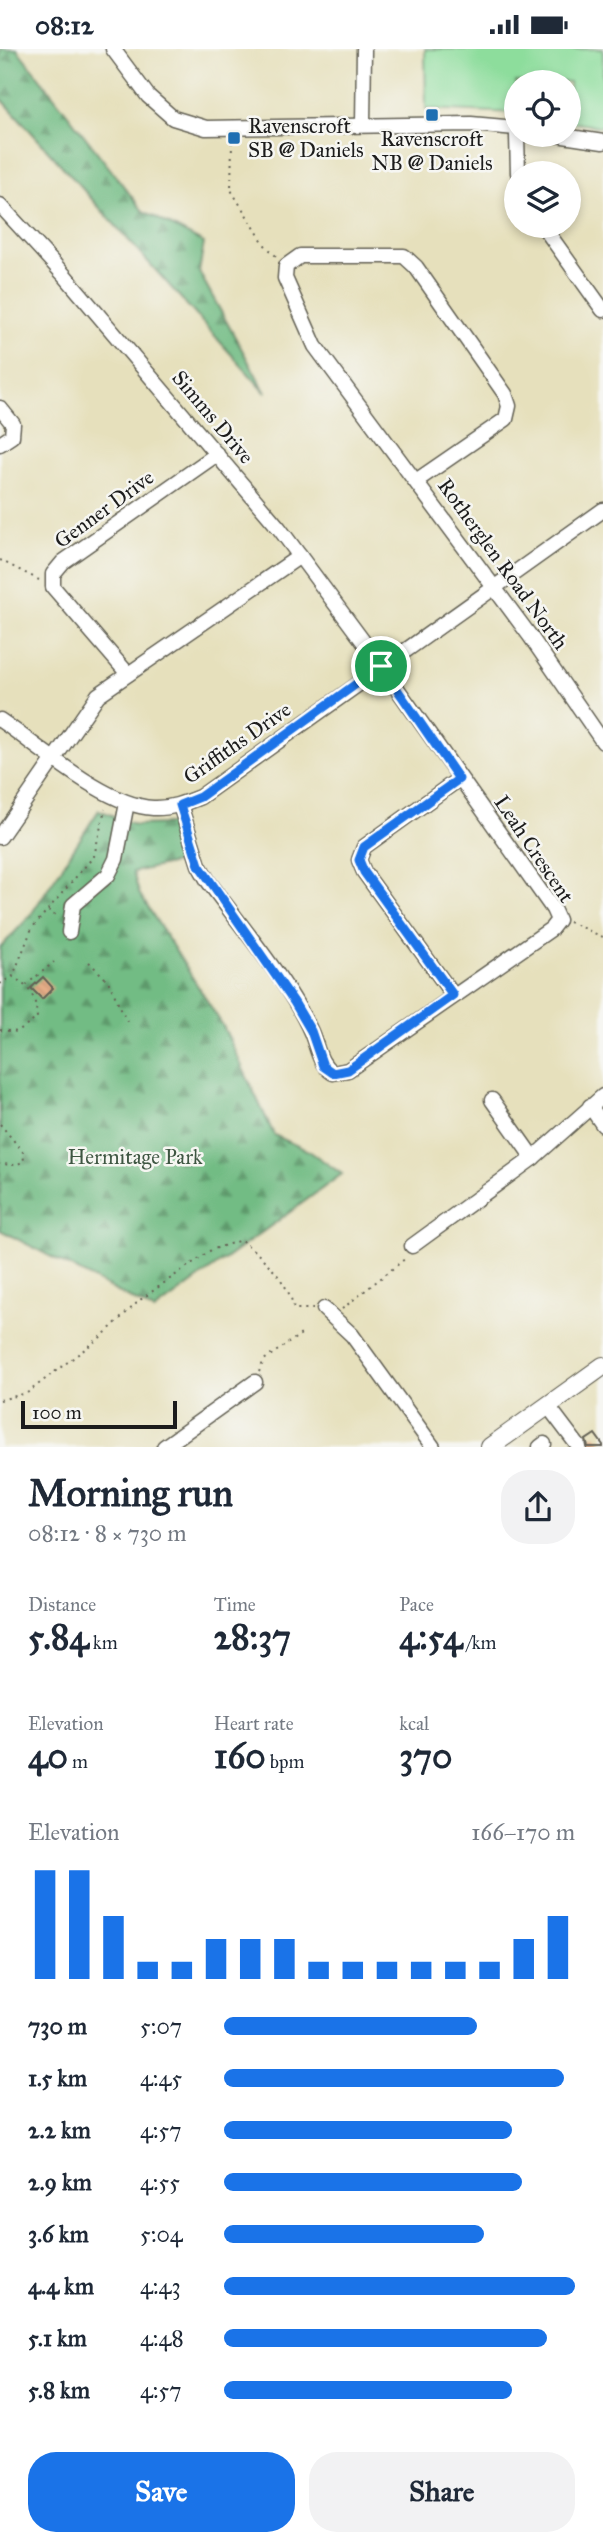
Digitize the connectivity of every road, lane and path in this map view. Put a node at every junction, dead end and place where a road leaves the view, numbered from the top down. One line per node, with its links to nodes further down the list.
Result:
1 (113, 49): 5 (street)
2 (364, 49): 3 (street)
3 (363, 124): 4 (street); 5 (street)
4 (504, 127)
5 (232, 128): 10 (path)
6 (581, 139): 7 (street)
7 (603, 142)
8 (0, 205): 14 (street, Simms Drive)
9 (552, 238): 11 (street)
10 (286, 266): 15 (street, Rotherglen Road North); 15 (street, Rotherglen Road North)
11 (603, 310)
12 (0, 408): 13 (street)
13 (0, 444)
14 (217, 454): 17 (street, Simms Drive); 19 (street, Genner Drive)
15 (416, 481): 20 (street, Rotherglen Road North)
16 (603, 510): 20 (street, Griffiths Drive)
17 (300, 556): 21 (street, Simms Drive); 22 (street)
18 (0, 560): 19 (path)
19 (53, 587): 22 (street)
20 (495, 588): 21 (street, Griffiths Drive); 24 (street, Rotherglen Road North)
21 (381, 666): 26 (street, Leah Crescent); 28 (street, Griffiths Drive)
22 (128, 674): 25 (street)
23 (0, 720): 25 (street, Griffiths Drive)
24 (603, 742)
25 (53, 756): 27 (street, Griffiths Drive); 30 (street)
26 (459, 779): 31 (street, Leah Crescent); 39 (street)
27 (127, 803): 28 (street, Griffiths Drive); 32 (street)
28 (180, 805): 39 (street, Leah Crescent)
29 (105, 809): 36 (path)
30 (0, 837)
31 (558, 920): 33 (path); 39 (street, Leah Crescent)
32 (69, 932)
33 (603, 937)
34 (54, 962): 38 (path)
35 (89, 962): 40 (path)
36 (13, 976): 37 (path); 38 (path)
37 (0, 984)
38 (26, 985): 41 (path)
39 (453, 995)
40 (127, 1021)
41 (0, 1030)
42 (603, 1096): 44 (street)
43 (492, 1100): 47 (street)
44 (590, 1107): 46 (street); 47 (street)
45 (0, 1124): 48 (path)
46 (603, 1125)
47 (533, 1158): 49 (street)
48 (0, 1164)
49 (412, 1246): 50 (path)
50 (328, 1312): 54 (path); 58 (street)
51 (304, 1332): 53 (path)
52 (603, 1366): 55 (main road)
53 (255, 1382): 57 (street)
54 (0, 1400)
55 (548, 1406): 56 (main road); 60 (street)
56 (510, 1441): 59 (main road)
57 (164, 1447)
58 (433, 1447)
59 (490, 1447)
60 (579, 1447)

